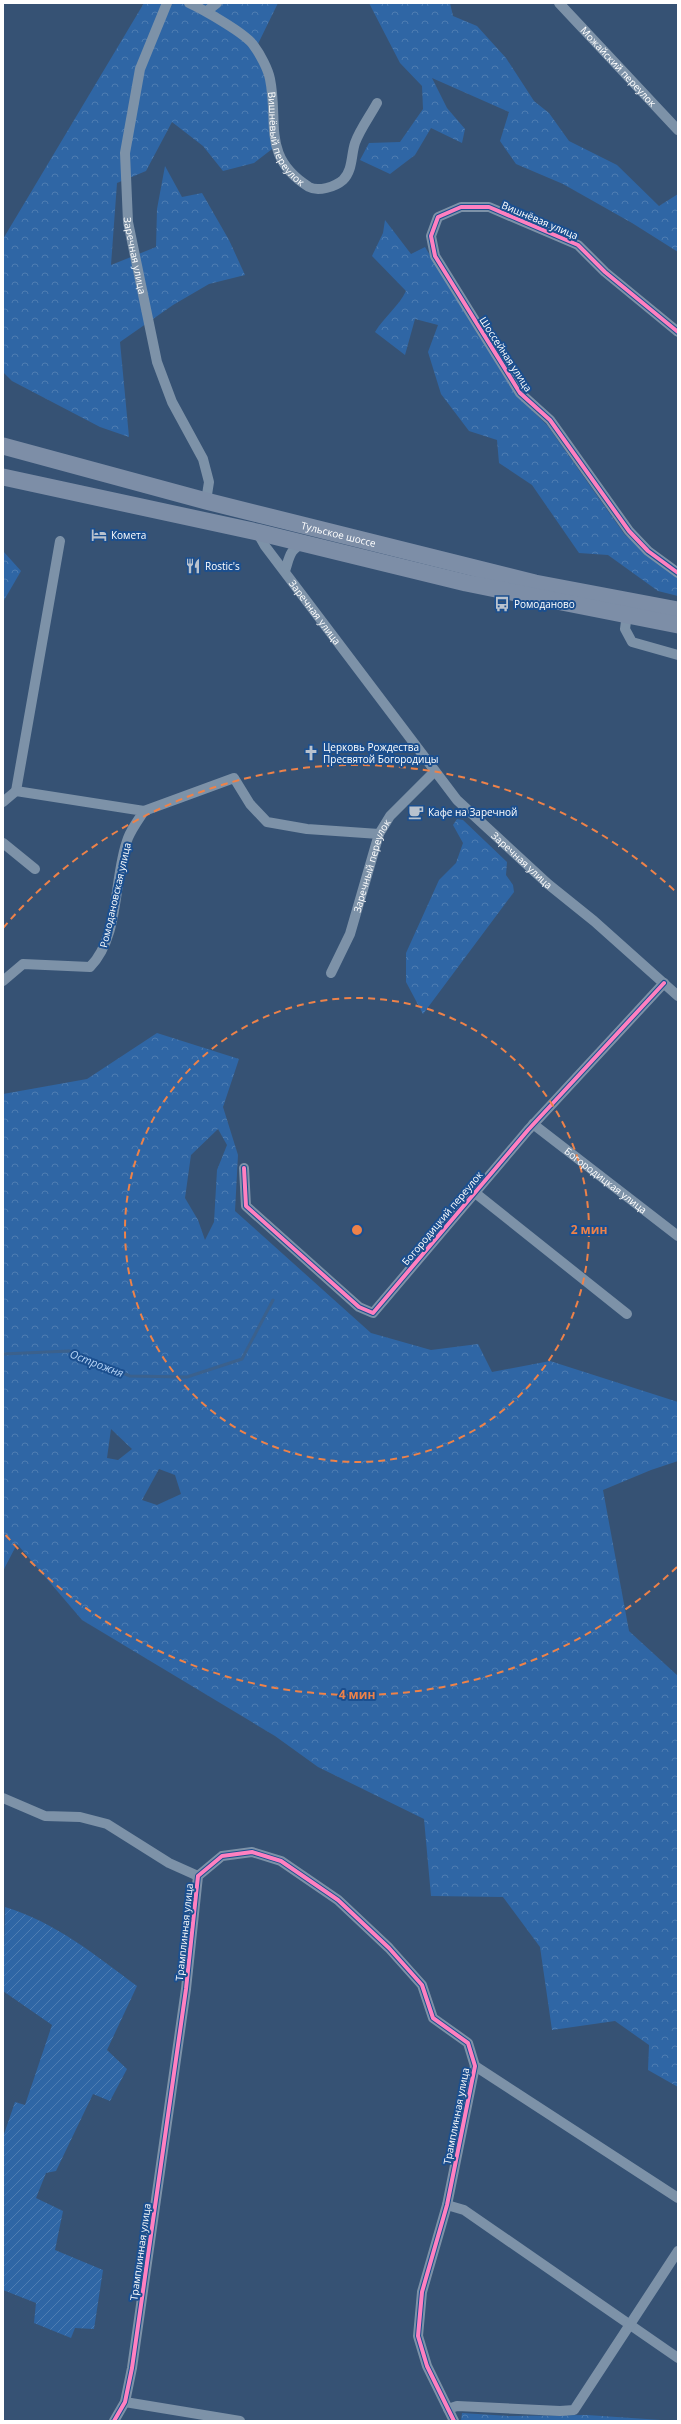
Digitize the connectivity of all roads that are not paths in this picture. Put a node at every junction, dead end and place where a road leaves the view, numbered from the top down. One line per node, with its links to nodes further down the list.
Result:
1 (167, 3): 12 (street, Заречная улица)
2 (189, 3): 5 (street, Вишнёвый переулок)
3 (217, 3): 5 (street)
4 (559, 3): 7 (street, Можайский переулок)
5 (208, 11): 6 (street, Вишнёвый переулок)
6 (377, 103)
7 (678, 130)
8 (438, 217): 9 (street, Вишнёвая улица); 17 (street, Шоссейная улица)
9 (678, 332)
10 (3, 446): 12 (main road, Тульское шоссе)
11 (3, 477): 13 (main road, Тульское шоссе)
12 (206, 501): 18 (main road, Тульское шоссе)
13 (257, 532): 15 (main road, Тульское шоссе); 16 (street, Заречная улица)
14 (60, 541): 23 (street)
15 (308, 544): 16 (street); 19 (main road, Тульское шоссе)
16 (285, 571): 22 (street, Заречная улица)
17 (678, 573)
18 (678, 610)
19 (627, 614): 20 (main road, Тульское шоссе); 21 (street)
20 (678, 625)
21 (678, 655)
22 (434, 772): 26 (street, Заречный переулок); 31 (street, Заречная улица)
23 (16, 791): 24 (street); 25 (street)
24 (3, 802)
25 (144, 811): 26 (street); 30 (street, Ромодановская улица)
26 (379, 834): 29 (street, Заречный переулок)
27 (3, 844): 28 (street)
28 (34, 869)
29 (331, 974)
30 (3, 981)
31 (664, 983): 32 (street, Заречная улица); 33 (street, Богородицкий переулок)
32 (678, 996)
33 (533, 1124): 35 (street, Богородицкий переулок); 36 (street, Богородицкая улица)
34 (244, 1168): 35 (street, Богородицкий переулок)
35 (474, 1192): 37 (street, Богородицкий переулок)
36 (678, 1236)
37 (627, 1314)
38 (3, 1798): 39 (street)
39 (198, 1876): 40 (street, Трамплинная улица); 46 (street, Трамплинная улица)
40 (474, 2066): 41 (street, Трамплинная улица); 42 (street, Трамплинная улица)
41 (678, 2198)
42 (447, 2205): 44 (street); 47 (street, Трамплинная улица)
43 (678, 2251): 44 (street)
44 (630, 2324): 45 (street); 47 (street)
45 (678, 2358)
46 (125, 2402): 48 (street, Трамплинная улица); 49 (street)
47 (448, 2409): 50 (street, Трамплинная улица)
48 (114, 2421)
49 (240, 2421)
50 (454, 2421)

